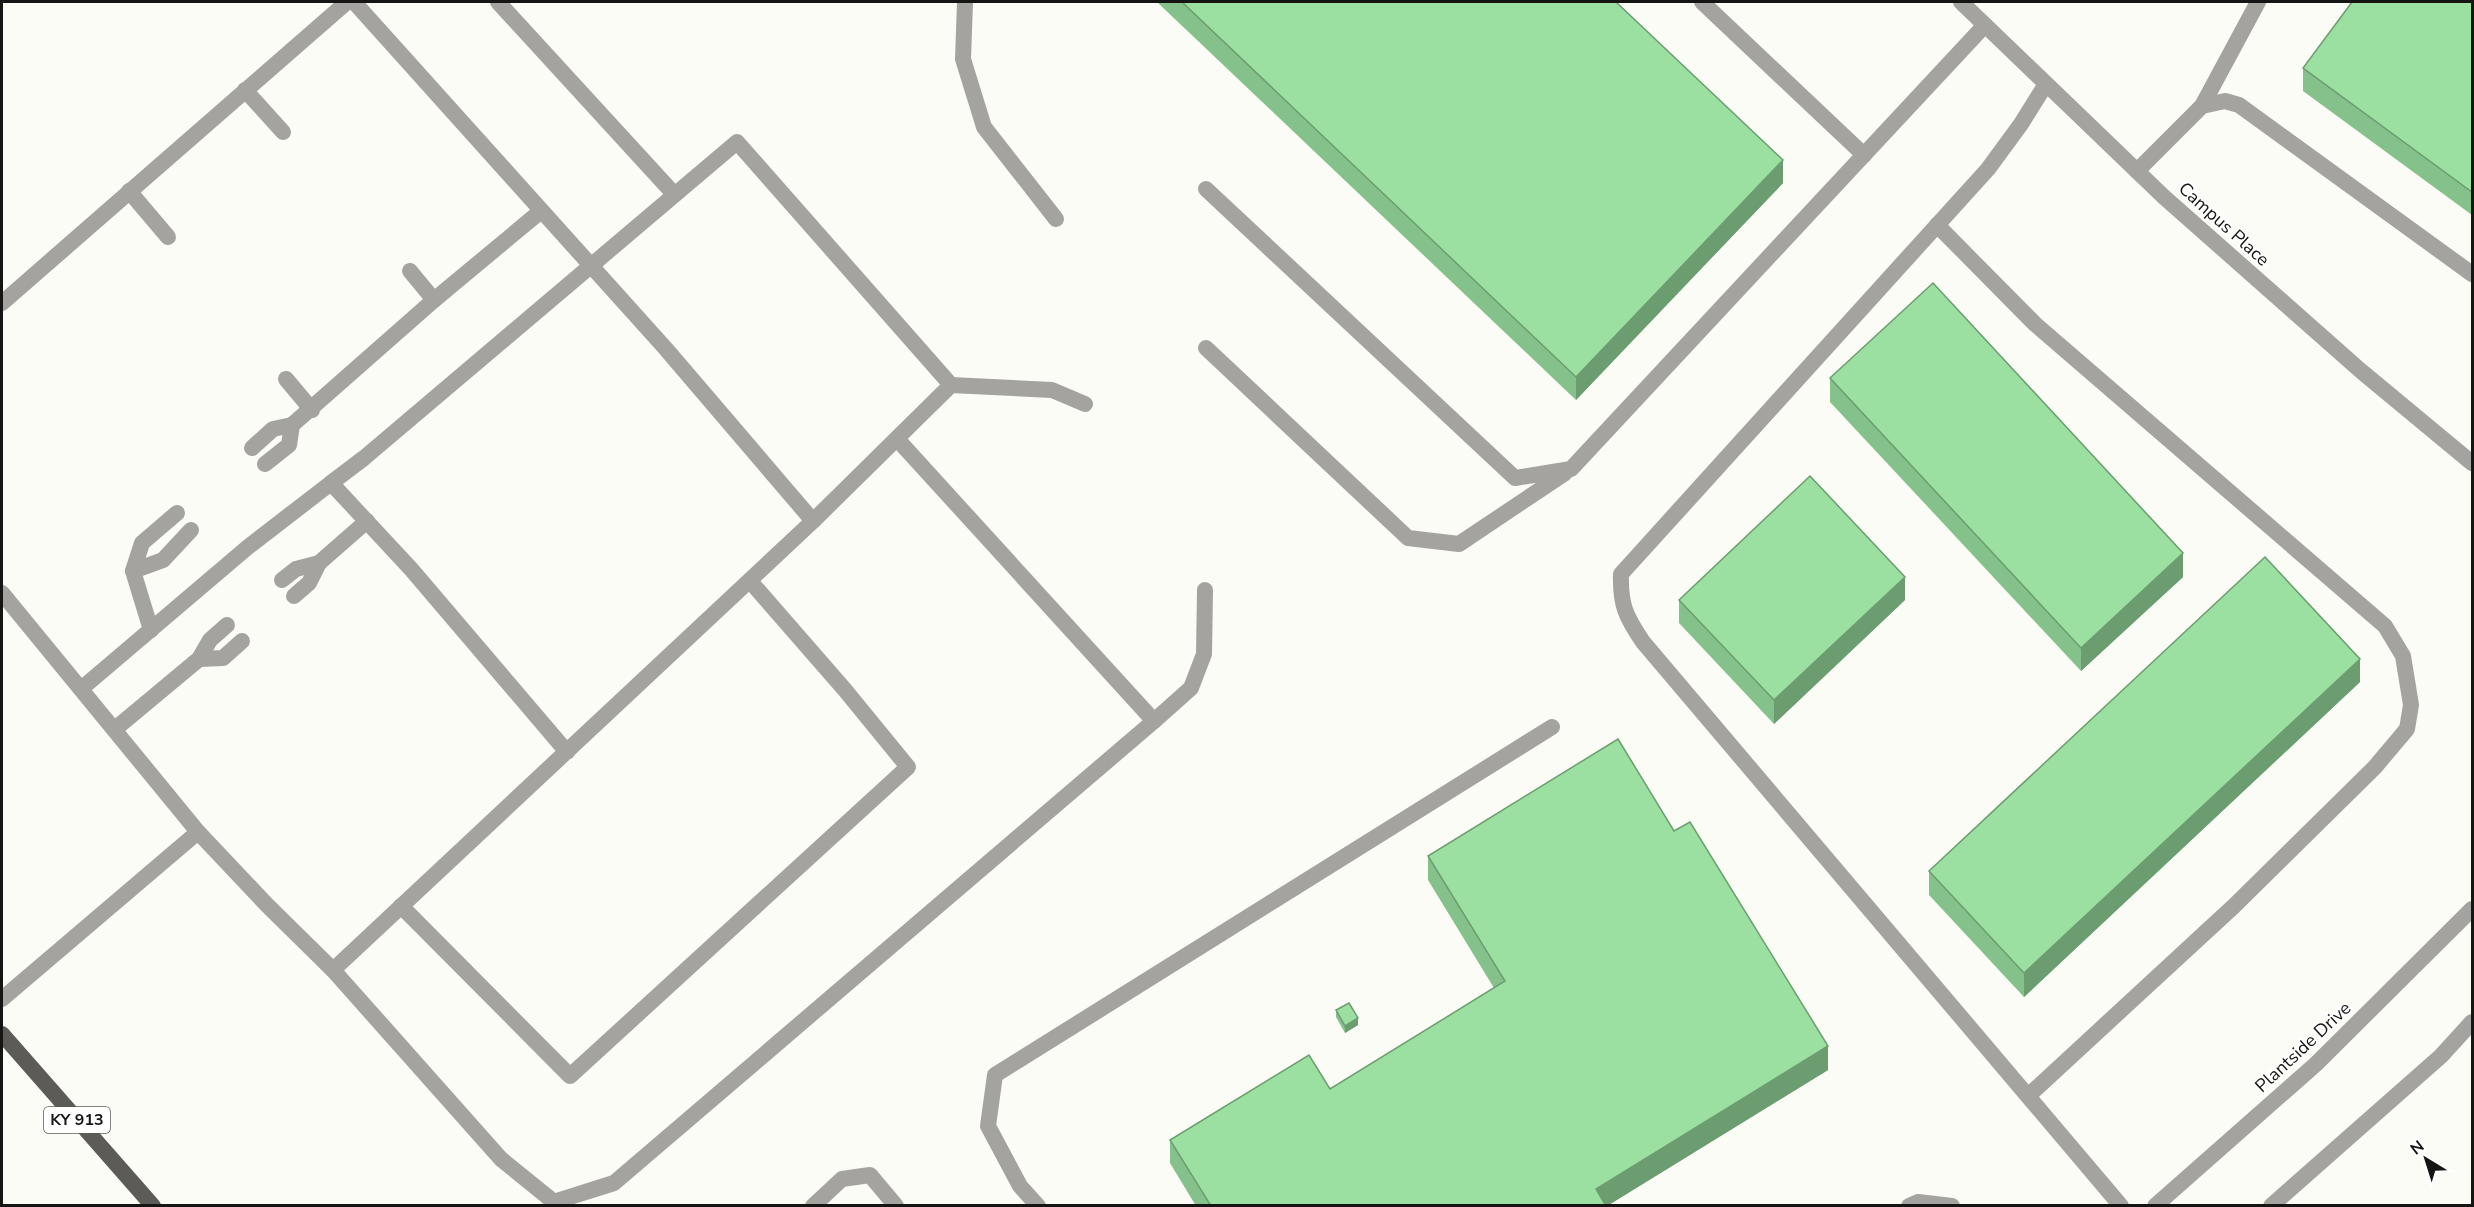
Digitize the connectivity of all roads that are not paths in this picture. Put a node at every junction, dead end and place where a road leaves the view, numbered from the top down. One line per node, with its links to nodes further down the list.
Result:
1 (346, 2): 10 (street)
2 (354, 2): 18 (street)
3 (498, 2): 17 (street)
4 (965, 2): 19 (street)
5 (1702, 2): 13 (street)
6 (1961, 2): 8 (street, Campus Place)
7 (2258, 2): 11 (street)
8 (1985, 25): 9 (street, Campus Place); 13 (street)
9 (2046, 84): 14 (street, Campus Place); 20 (street)
10 (245, 90): 12 (street); 16 (street)
11 (2202, 106): 14 (street); 24 (street)
12 (283, 132)
13 (1864, 155): 37 (street)
14 (2137, 171): 35 (street, Campus Place)
15 (1206, 189): 37 (street)
16 (129, 191): 21 (street); 26 (street)
17 (674, 194): 22 (street); 29 (street)
18 (541, 211): 22 (street); 25 (street)
19 (1056, 219)
20 (1937, 225): 66 (street); 66 (street)
21 (168, 237)
22 (592, 266): 38 (street); 41 (street)
23 (410, 271): 25 (street)
24 (2472, 274)
25 (434, 300): 31 (street)
26 (2, 303)
27 (1206, 348): 37 (street)
28 (286, 380): 31 (street)
29 (951, 385): 30 (street); 33 (street)
30 (1085, 404)
31 (312, 410): 32 (street)
32 (292, 425): 34 (street); 36 (street)
33 (897, 440): 41 (street); 55 (street)
34 (252, 448)
35 (2472, 463)
36 (265, 464)
37 (1571, 469)
38 (331, 483): 40 (street); 51 (street)
39 (177, 513): 44 (street)
40 (367, 521): 43 (street); 58 (street)
41 (813, 521): 46 (street)
42 (191, 530): 44 (street)
43 (319, 562): 45 (street); 49 (street)
44 (133, 571): 51 (street)
45 (282, 580)
46 (750, 582): 58 (street); 60 (street)
47 (1205, 590): 55 (street)
48 (2, 593): 54 (street)
49 (294, 596)
50 (227, 625): 53 (street)
51 (151, 630): 54 (street)
52 (242, 641): 53 (street)
53 (199, 659): 57 (street)
54 (81, 689): 57 (street)
55 (1154, 721): 67 (street)
56 (1552, 727): 71 (street)
57 (115, 729): 59 (street)
58 (567, 752): 60 (street)
59 (198, 832): 62 (street); 63 (street)
60 (401, 906): 62 (street)
61 (2472, 909): 75 (street, Plantside Drive)
62 (333, 970): 67 (street)
63 (2, 999)
64 (2472, 1022): 76 (street)
65 (2, 1034): 68 (main road, KY 913)
66 (2028, 1096): 74 (street)
67 (554, 1204)
68 (153, 1206)
69 (813, 1206): 70 (street)
70 (896, 1206)
71 (1038, 1206)
72 (1910, 1206): 73 (street)
73 (1952, 1206)
74 (2121, 1206)
75 (2155, 1206)
76 (2271, 1206)

